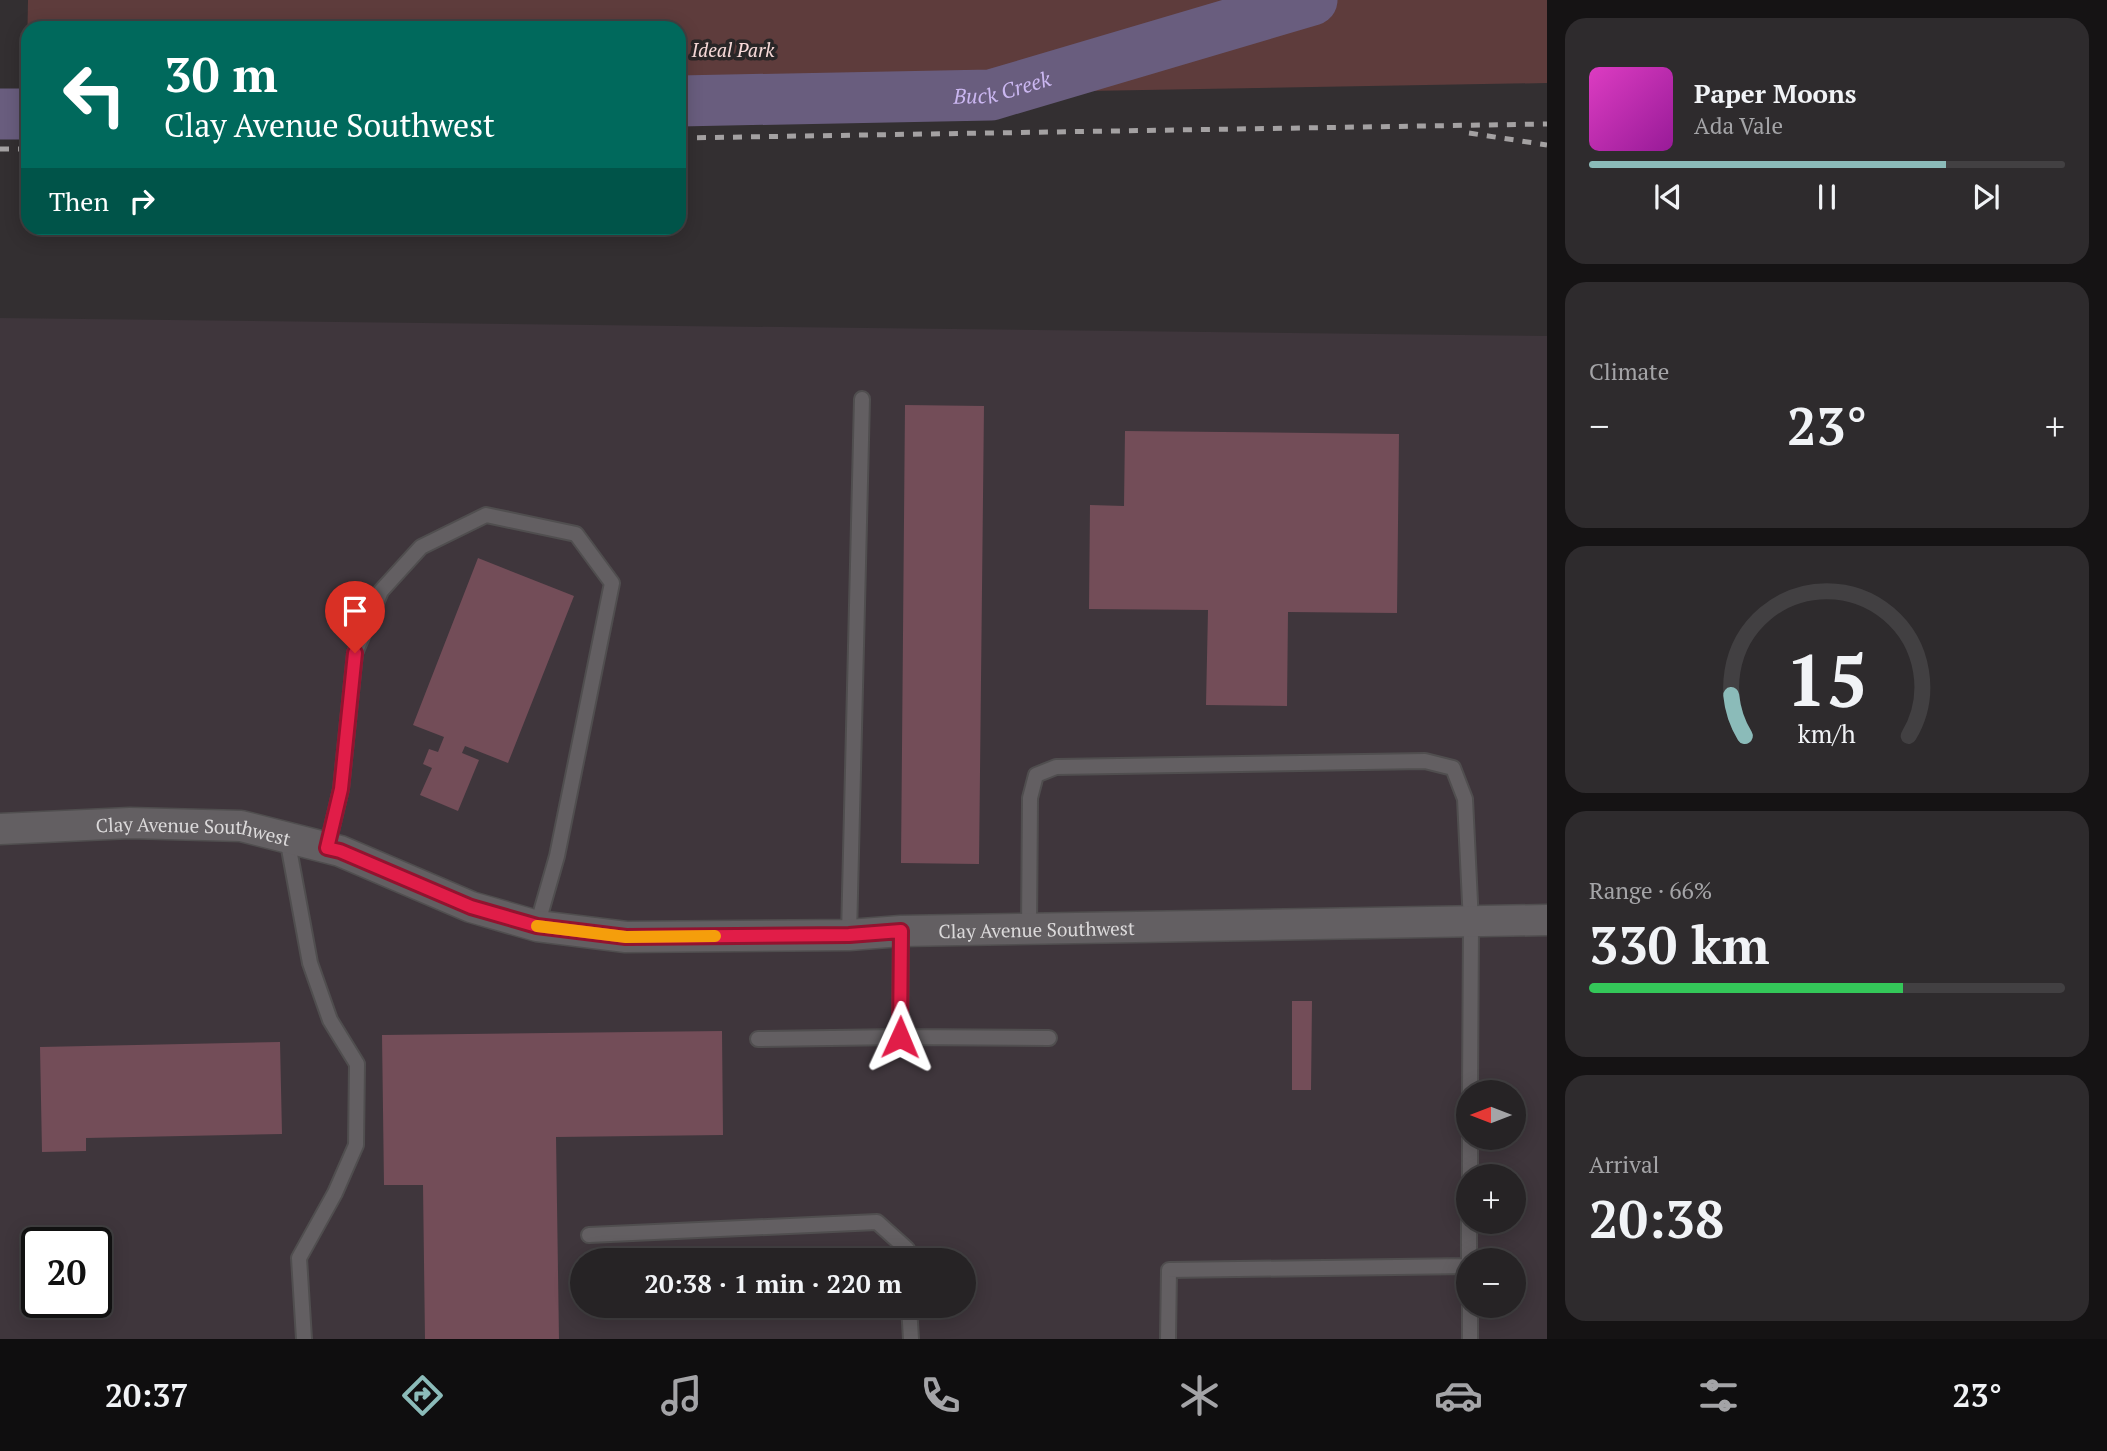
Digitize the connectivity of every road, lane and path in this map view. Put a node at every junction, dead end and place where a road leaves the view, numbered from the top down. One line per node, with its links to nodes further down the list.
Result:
1 (862, 399): 10 (lane)
2 (0, 829): 3 (street, Clay Avenue Southwest)
3 (287, 838): 4 (street, Clay Avenue Southwest); 20 (lane)
4 (327, 848): 7 (street, Clay Avenue Southwest); 7 (lane)
5 (1547, 920): 6 (street, Clay Avenue Southwest)
6 (1471, 923): 8 (street, Clay Avenue Southwest); 8 (lane); 14 (lane)
7 (537, 926): 10 (street, Clay Avenue Southwest)
8 (1029, 930): 9 (street, Clay Avenue Southwest)
9 (901, 931): 10 (street, Clay Avenue Southwest); 11 (lane)
10 (849, 935)
11 (900, 1037): 12 (lane); 13 (lane)
12 (1049, 1038)
13 (758, 1039)
14 (1470, 1080)
15 (589, 1235): 16 (lane)
16 (906, 1248)
17 (1456, 1266): 22 (lane)
18 (910, 1318): 21 (lane)
19 (1470, 1318): 23 (lane)
20 (304, 1339)
21 (911, 1339)
22 (1168, 1339)
23 (1470, 1339)

